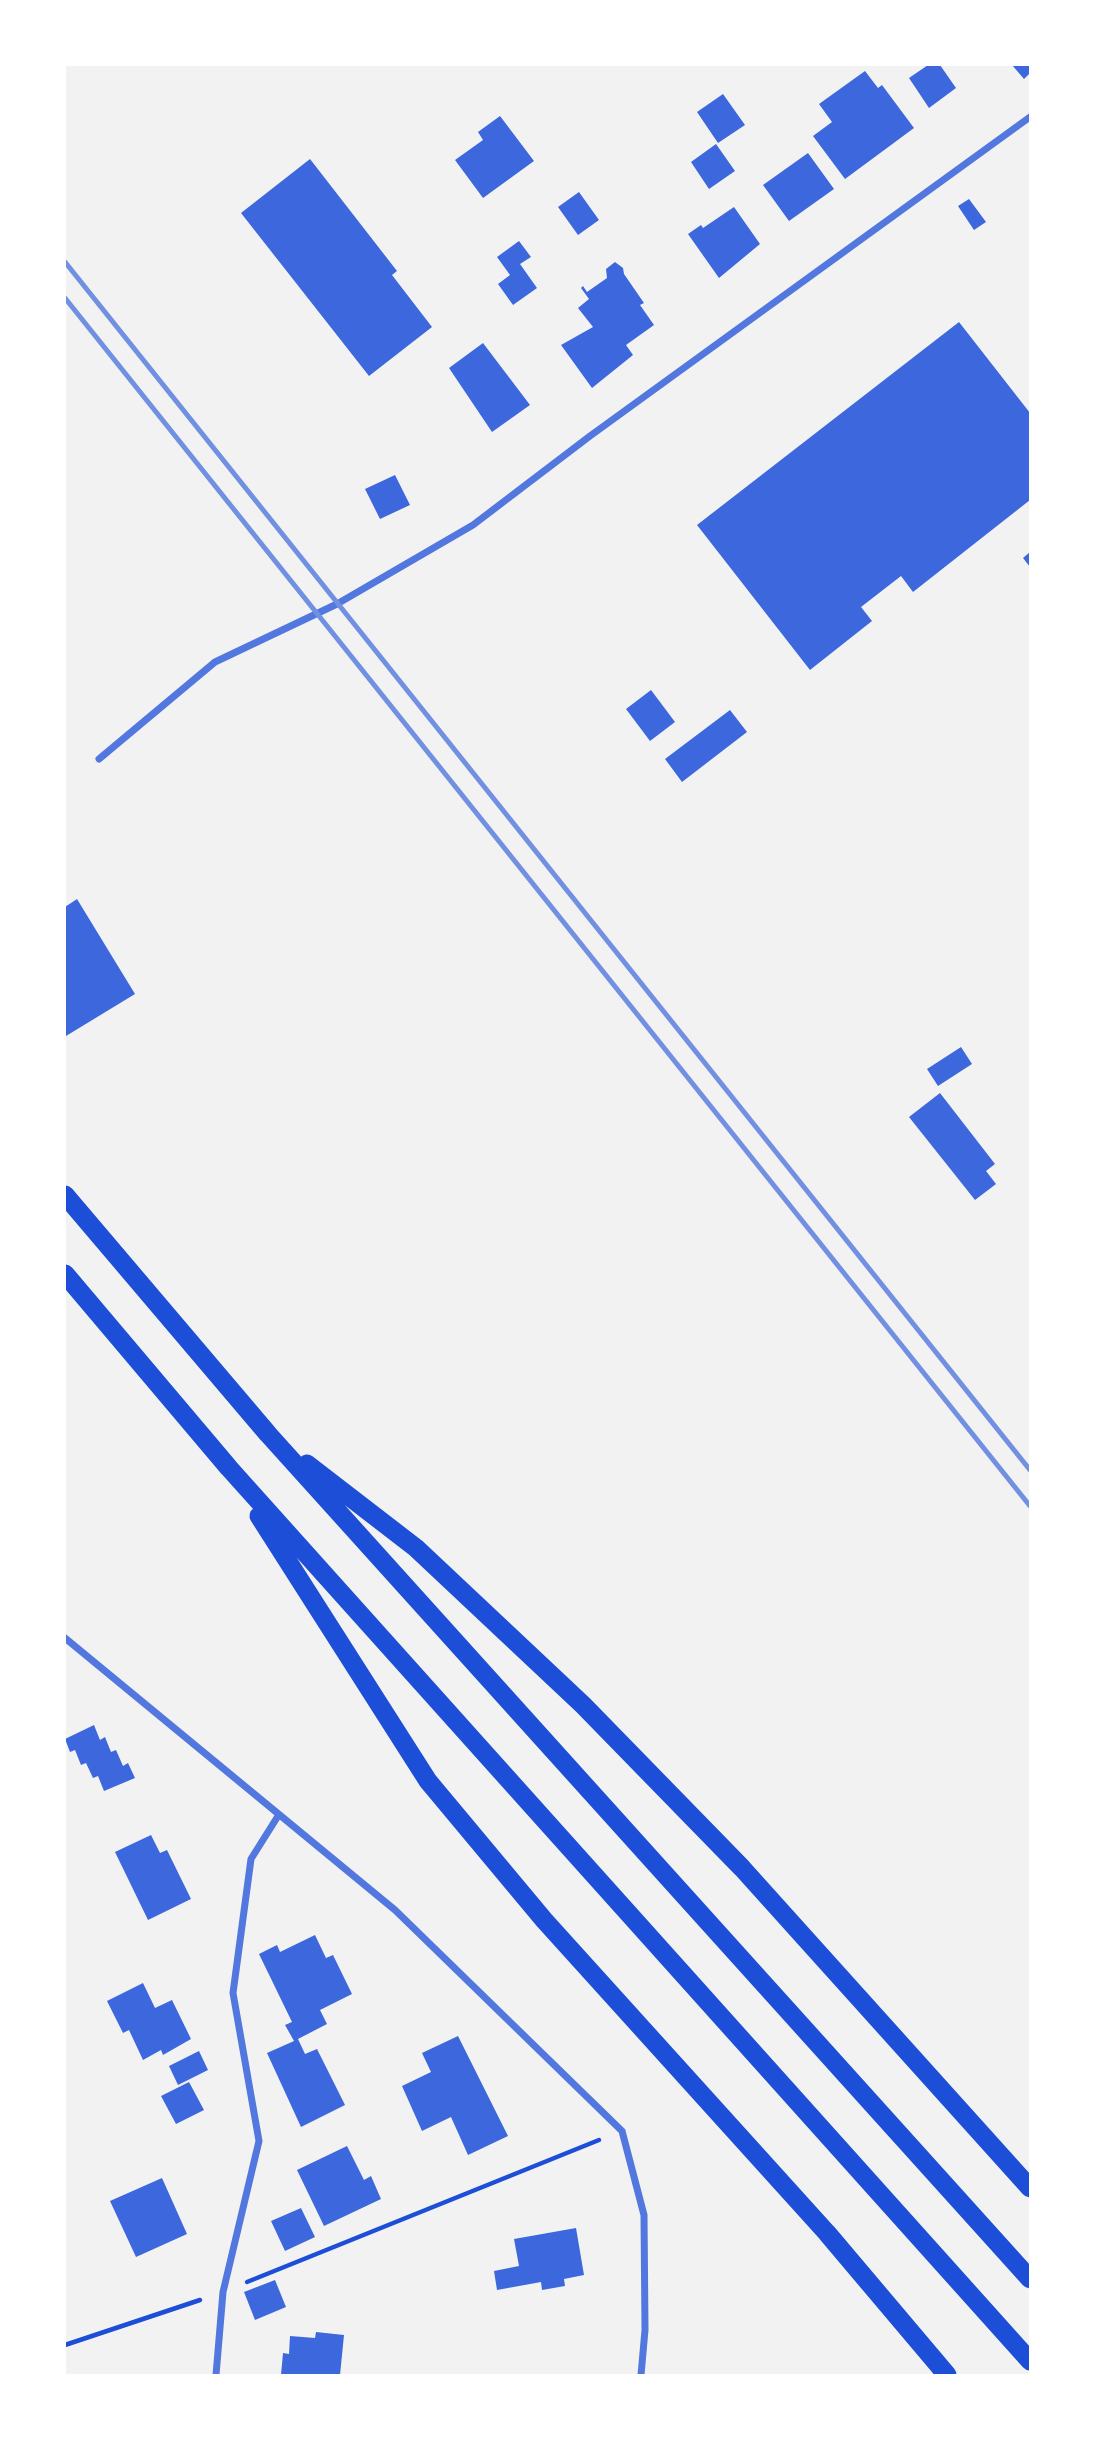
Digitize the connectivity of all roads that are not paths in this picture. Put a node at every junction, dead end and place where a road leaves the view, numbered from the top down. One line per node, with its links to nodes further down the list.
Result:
1 (1030, 117): 2 (street)
2 (99, 759)
3 (65, 1195): 5 (highway)
4 (65, 1274): 6 (highway)
5 (268, 1434): 9 (highway); 10 (highway)
6 (229, 1468): 11 (highway); 14 (highway)
7 (65, 1638): 8 (street)
8 (278, 1816): 12 (street); 13 (street)
9 (1030, 2188)
10 (1030, 2279)
11 (1030, 2361)
12 (216, 2375)
13 (641, 2375)
14 (947, 2375)

